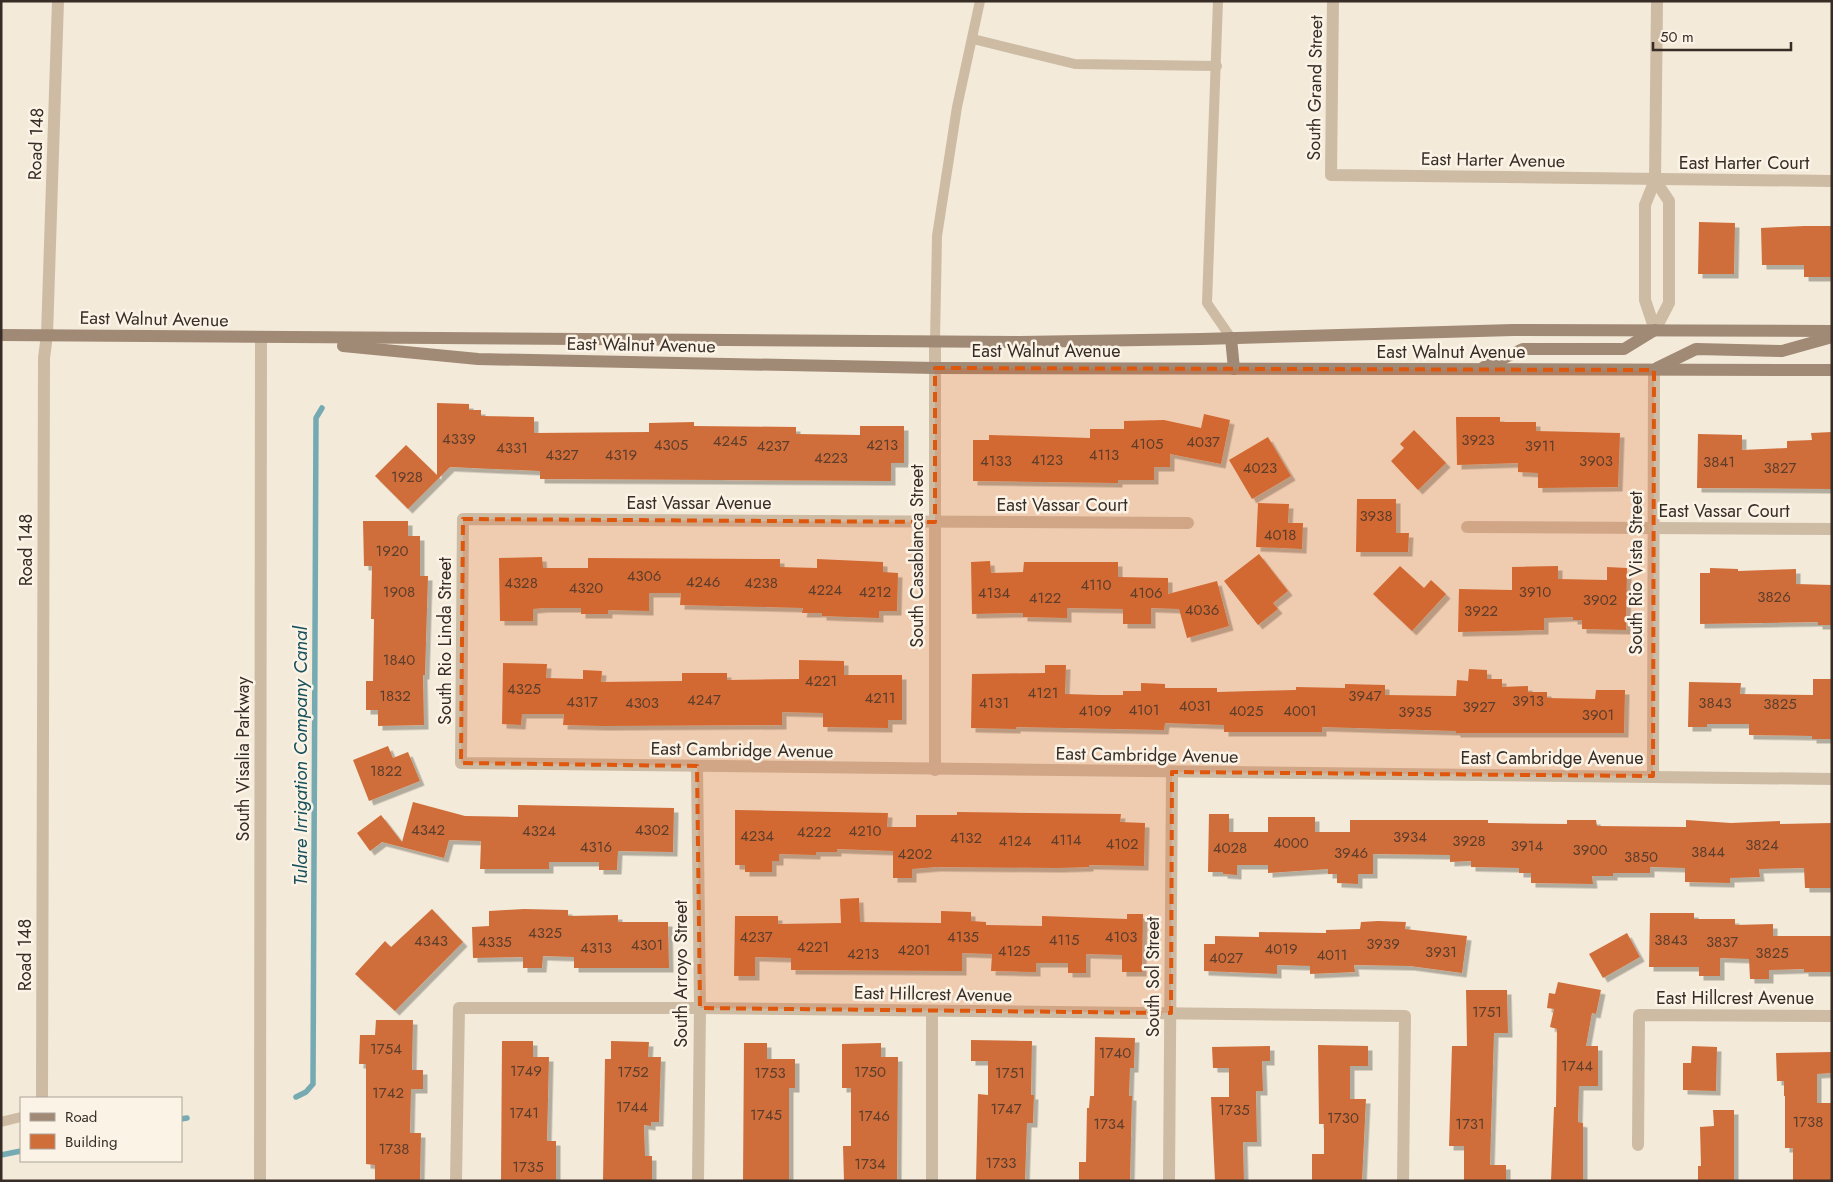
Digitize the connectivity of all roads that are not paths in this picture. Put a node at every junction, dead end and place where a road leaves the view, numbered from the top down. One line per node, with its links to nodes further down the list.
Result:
1 (58, 1): 14 (street, Road 148)
2 (980, 1): 6 (lane)
3 (1218, 1): 7 (lane)
4 (1333, 1): 8 (street, South Grand Street)
5 (1658, 1): 9 (street)
6 (973, 39): 7 (lane); 18 (lane)
7 (1217, 66): 17 (lane)
8 (1331, 174): 9 (street, East Harter Avenue)
9 (1655, 180): 10 (street, East Harter Court); 11 (street); 11 (street)
10 (1832, 181)
11 (1654, 330): 12 (main road, East Walnut Avenue); 17 (main road, East Walnut Avenue); 21 (main road)
12 (1832, 331)
13 (1, 335): 14 (main road, East Walnut Avenue)
14 (47, 335): 16 (main road, East Walnut Avenue); 40 (street, Road 148)
15 (1832, 337): 22 (main road)
16 (261, 338): 18 (main road, East Walnut Avenue); 19 (main road, East Walnut Avenue); 44 (street, South Visalia Parkway)
17 (1231, 338): 18 (main road, East Walnut Avenue); 20 (main road)
18 (935, 341): 19 (street, South Casablanca Street)
19 (935, 368): 20 (main road, East Walnut Avenue); 25 (street, South Casablanca Street)
20 (1234, 369): 21 (main road, East Walnut Avenue)
21 (1479, 370): 22 (main road, East Walnut Avenue)
22 (1654, 370): 23 (main road, East Walnut Avenue); 28 (street, South Rio Vista Street)
23 (1832, 370)
24 (463, 519): 25 (street, East Vassar Avenue); 30 (street, South Rio Linda Street)
25 (935, 522): 26 (street, East Vassar Court); 32 (street, South Casablanca Street)
26 (1188, 523)
27 (1467, 527): 28 (street, East Vassar Court)
28 (1654, 528): 29 (street, East Vassar Court); 34 (street, South Rio Vista Street)
29 (1832, 529)
30 (462, 763): 31 (street, East Cambridge Avenue)
31 (697, 766): 32 (street, East Cambridge Avenue); 36 (street, South Arroyo Street)
32 (934, 770): 33 (street, East Cambridge Avenue)
33 (1172, 772): 34 (street, East Cambridge Avenue); 38 (street, South Sol Street)
34 (1652, 776): 35 (street, East Cambridge Avenue)
35 (1832, 779)
36 (700, 1008): 37 (street, East Hillcrest Avenue); 45 (street, East Hillcrest Avenue); 46 (street, South Arroyo Street)
37 (932, 1011): 38 (street, East Hillcrest Avenue); 47 (street)
38 (1171, 1013): 48 (street, South Sol Street); 49 (street, East Hillcrest Avenue)
39 (1832, 1016): 43 (street, East Hillcrest Avenue)
40 (42, 1097)
41 (20, 1117): 42 (lane)
42 (1, 1122)
43 (1638, 1145)
44 (260, 1181)
45 (456, 1181)
46 (698, 1181)
47 (932, 1181)
48 (1169, 1181)
49 (1403, 1181)

